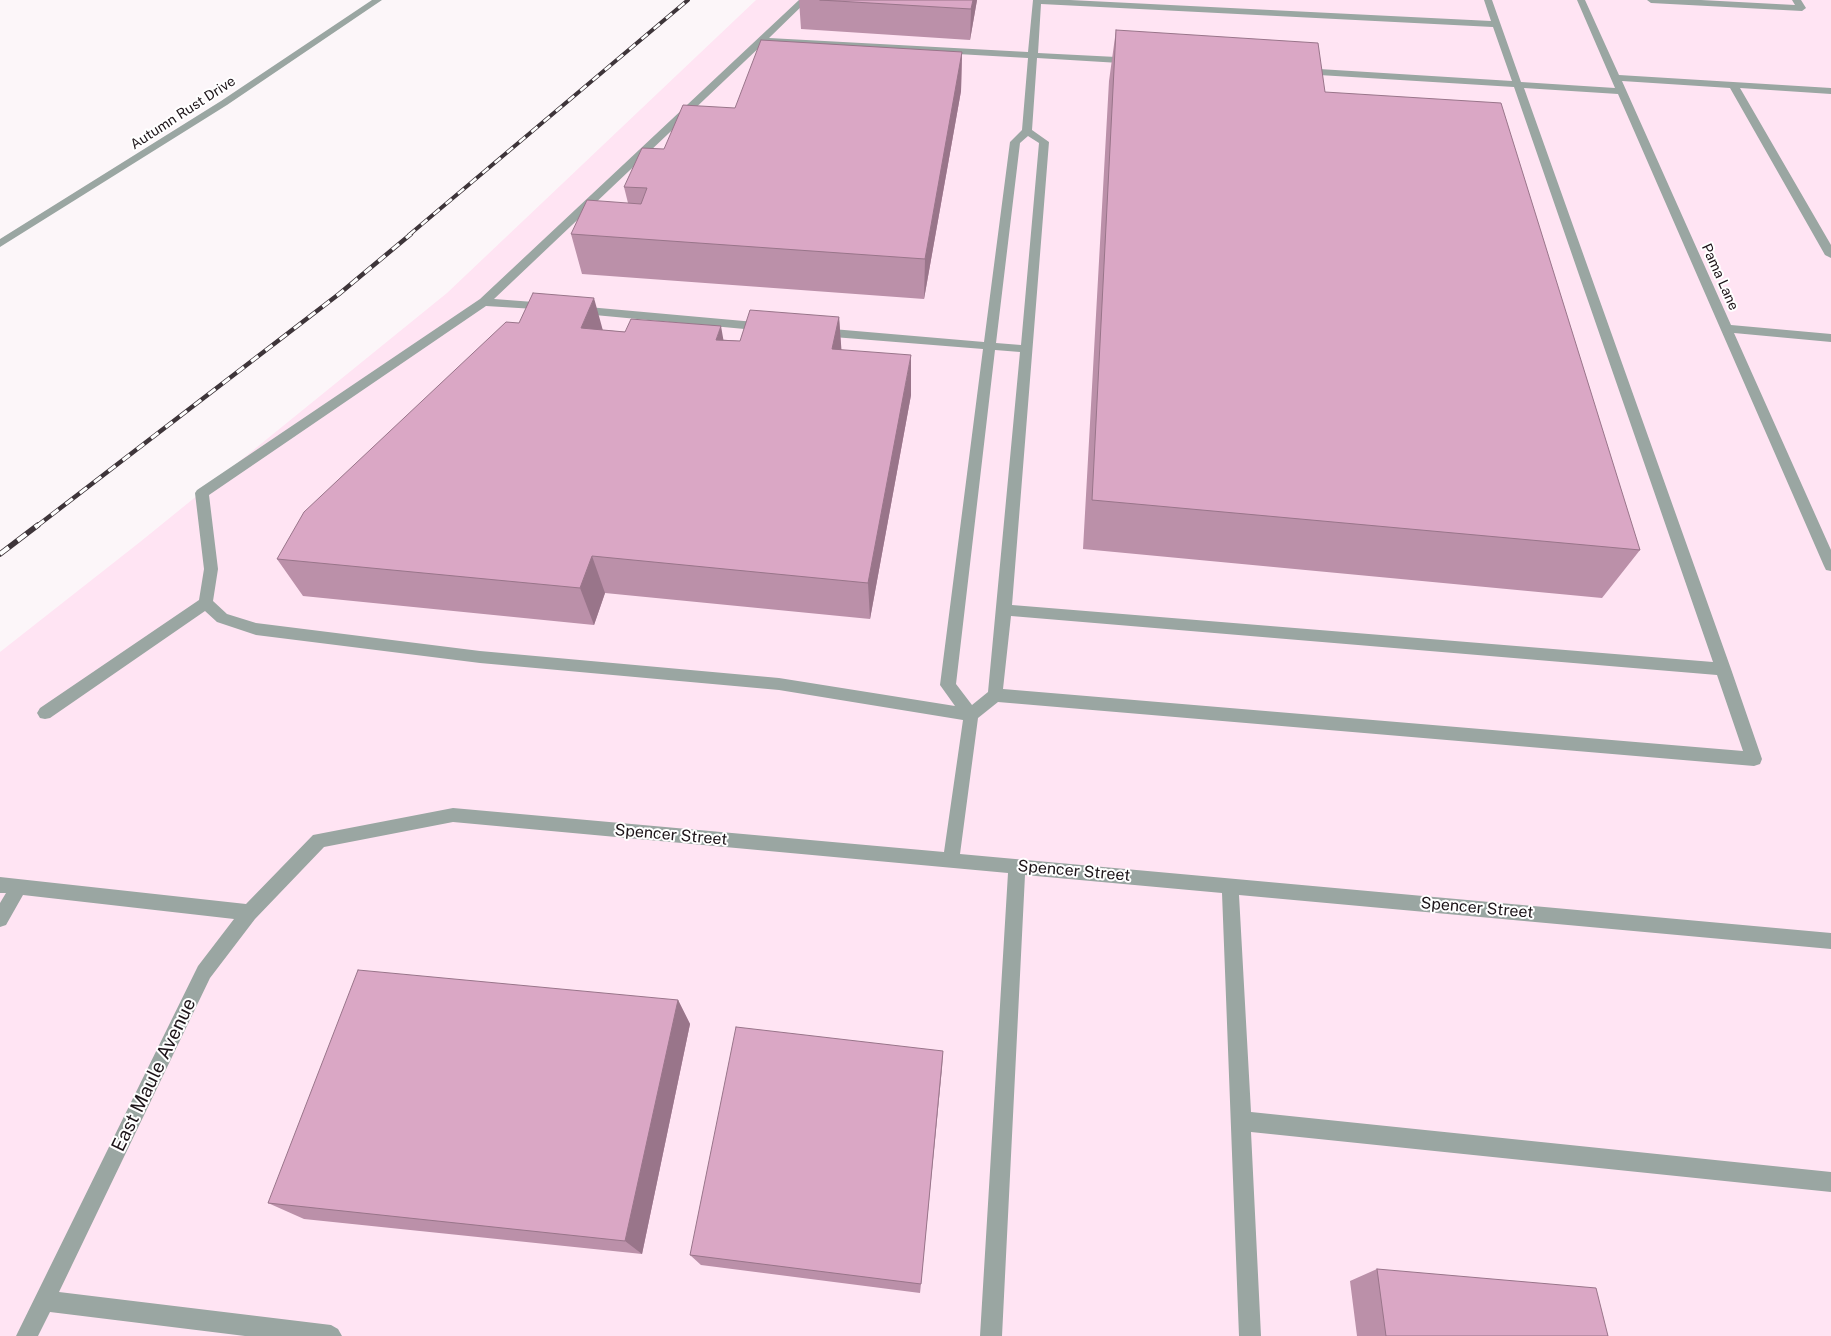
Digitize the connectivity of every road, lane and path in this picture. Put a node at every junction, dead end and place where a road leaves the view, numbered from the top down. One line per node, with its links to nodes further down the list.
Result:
1 (378, 0): 20 (street, Autumn Rust Drive)
2 (804, 0): 10 (street)
3 (1488, 0): 9 (street)
4 (1581, 0): 14 (street, Pama Lane)
5 (1651, 0): 8 (street)
6 (1796, 0): 8 (street)
7 (1037, 1): 9 (street); 11 (street)
8 (1681, 1)
9 (1496, 24): 15 (street)
10 (762, 40): 11 (street); 22 (street)
11 (1033, 54): 12 (street); 19 (street)
12 (1142, 61)
13 (1290, 70): 15 (street)
14 (1615, 78): 16 (street); 18 (street, Pama Lane)
15 (1518, 84): 18 (street); 32 (street)
16 (1733, 85): 17 (street); 21 (street)
17 (1831, 91)
18 (1621, 92): 24 (street, Pama Lane)
19 (1027, 131): 27 (street); 28 (street)
20 (0, 244)
21 (1831, 255)
22 (484, 302): 23 (street); 30 (street)
23 (781, 328)
24 (1727, 330): 26 (street); 29 (street, Pama Lane)
25 (811, 331): 27 (street)
26 (1831, 338)
27 (989, 346): 28 (street); 35 (street)
28 (1026, 349): 31 (street)
29 (1829, 560)
30 (206, 603): 34 (street); 35 (street)
31 (1004, 610): 32 (street); 33 (street)
32 (1723, 669): 33 (street)
33 (995, 695): 35 (street)
34 (45, 714)
35 (971, 715): 37 (street)
36 (319, 840): 37 (street, Spencer Street); 42 (street, East Maule Avenue)
37 (951, 860): 38 (street, Spencer Street)
38 (1017, 866): 40 (street, Spencer Street); 50 (street)
39 (0, 885): 41 (street)
40 (1230, 886): 44 (street, Spencer Street); 45 (street)
41 (19, 887): 42 (street); 43 (street)
42 (249, 913): 47 (street, East Maule Avenue)
43 (0, 919)
44 (1831, 941)
45 (1241, 1121): 46 (street); 51 (street)
46 (1831, 1182)
47 (44, 1300): 48 (street, East Maule Avenue); 49 (street)
48 (27, 1336)
49 (331, 1336)
50 (990, 1336)
51 (1250, 1336)

